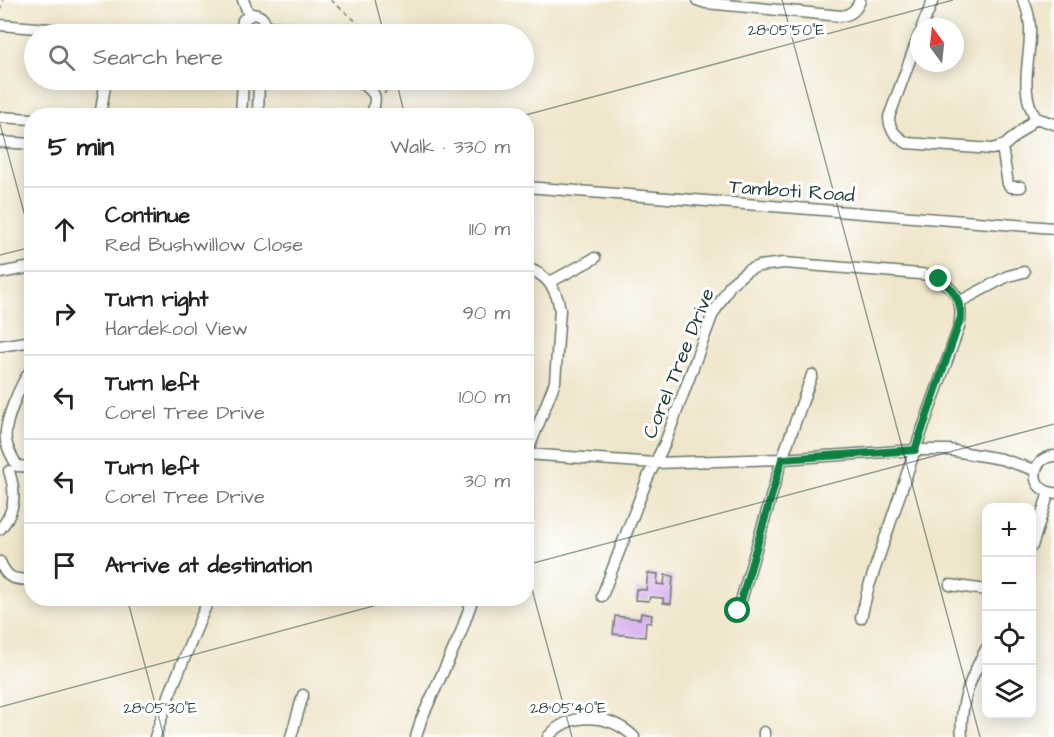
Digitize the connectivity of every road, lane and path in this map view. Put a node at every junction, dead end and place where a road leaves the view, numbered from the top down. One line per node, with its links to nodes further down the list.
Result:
1 (3, 0): 9 (path)
2 (243, 0): 10 (street)
3 (331, 0): 14 (path)
4 (697, 0): 8 (street)
5 (860, 0): 8 (street)
6 (933, 0): 11 (street)
7 (1023, 0): 30 (street)
8 (736, 3)
9 (0, 10)
10 (249, 15): 12 (street); 13 (street)
11 (926, 18)
12 (242, 24)
13 (263, 24)
14 (359, 24)
15 (0, 25): 16 (street)
16 (24, 27)
17 (910, 59): 34 (street)
18 (104, 90): 24 (street)
19 (242, 90): 25 (street)
20 (259, 90): 26 (street)
21 (372, 90): 23 (street)
22 (388, 90): 23 (path)
23 (376, 100): 27 (street)
24 (101, 108)
25 (241, 108)
26 (258, 108)
27 (374, 108)
28 (0, 117): 29 (street)
29 (24, 118)
30 (1036, 118): 31 (street); 34 (street)
31 (1054, 124)
32 (0, 142): 33 (street)
33 (24, 144)
34 (1002, 147): 35 (street)
35 (1021, 187)
36 (534, 188): 37 (street, Tamboti Road)
37 (1054, 228)
38 (595, 258): 43 (street)
39 (24, 268): 41 (street)
40 (1024, 272): 44 (street)
41 (0, 273)
42 (534, 273): 43 (street)
43 (550, 282): 50 (street)
44 (959, 302): 51 (street); 55 (street, Corel Tree Drive)
45 (24, 342): 46 (street)
46 (0, 346)
47 (812, 375): 54 (street)
48 (24, 380): 49 (street)
49 (3, 428): 57 (street)
50 (534, 438)
51 (915, 450): 54 (street); 58 (street); 70 (street)
52 (534, 455): 55 (street)
53 (1054, 456): 58 (street)
54 (782, 459): 55 (street); 69 (street)
55 (655, 463): 66 (street, Corel Tree Drive)
56 (24, 468): 57 (street)
57 (9, 470): 60 (street)
58 (1035, 470): 59 (street)
59 (1052, 493): 61 (street)
60 (0, 529)
61 (1036, 535)
62 (0, 562): 63 (street)
63 (24, 580)
64 (951, 585): 65 (street)
65 (982, 589)
66 (602, 596)
67 (206, 606): 73 (street)
68 (470, 606): 75 (street)
69 (738, 611)
70 (861, 618)
71 (982, 659): 78 (street)
72 (303, 695): 74 (street)
73 (155, 737)
74 (291, 737)
75 (416, 737)
76 (548, 737): 77 (street)
77 (634, 737)
78 (962, 737)

